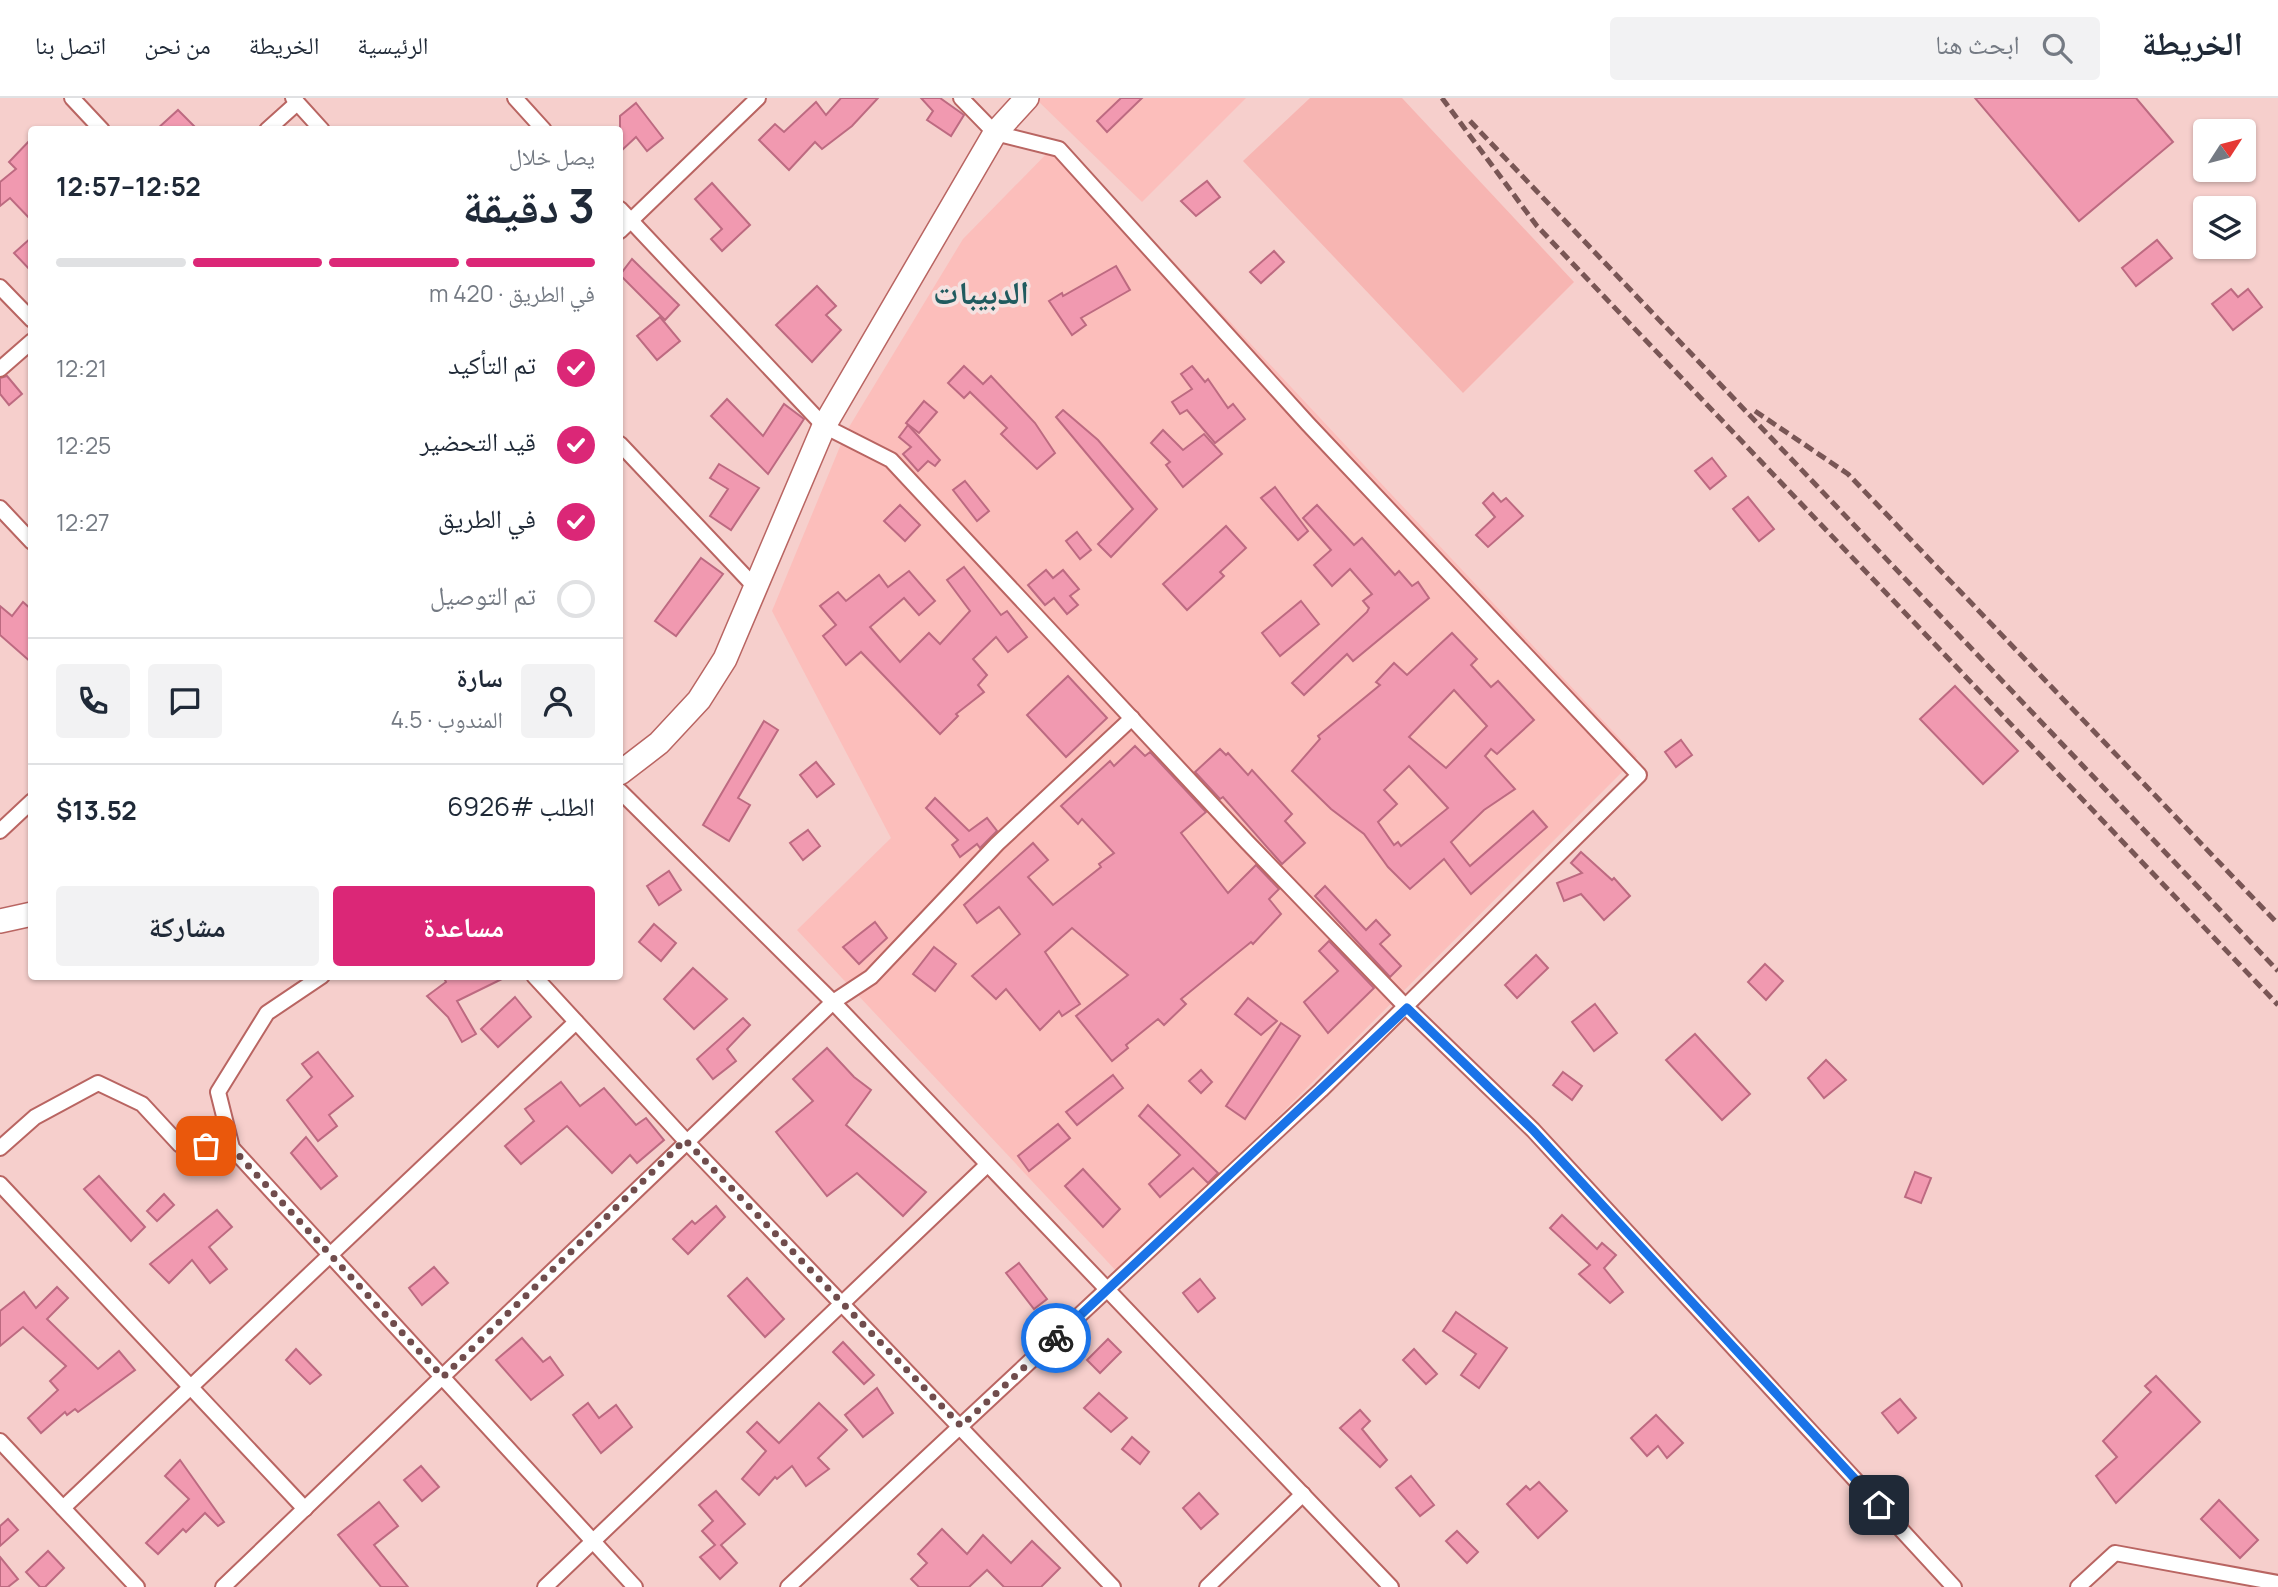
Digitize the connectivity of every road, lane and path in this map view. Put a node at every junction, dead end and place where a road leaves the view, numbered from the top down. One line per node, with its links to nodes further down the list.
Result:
1 (72, 98): 7 (street)
2 (515, 98): 10 (street)
3 (758, 98): 12 (street)
4 (961, 98): 11 (street)
5 (1027, 98): 11 (main road)
6 (295, 100): 8 (street); 9 (street)
7 (98, 126)
8 (271, 126)
9 (318, 126)
10 (540, 126)
11 (995, 133): 17 (main road); 32 (street)
12 (625, 226): 17 (street)
13 (0, 287): 14 (street)
14 (28, 316)
15 (28, 344): 16 (street)
16 (0, 369)
17 (824, 426): 21 (main road); 22 (street)
18 (623, 447): 21 (street)
19 (0, 508): 20 (street)
20 (28, 538)
21 (755, 587): 23 (main road)
22 (1132, 718): 31 (street); 32 (street)
23 (623, 771)
24 (623, 794): 31 (street)
25 (28, 805): 26 (street)
26 (0, 831)
27 (28, 915): 28 (main road)
28 (0, 921)
29 (316, 980): 36 (street)
30 (538, 980): 33 (street)
31 (833, 1002): 34 (street); 37 (street)
32 (1407, 1008): 40 (street); 59 (street)
33 (576, 1022): 34 (street); 39 (street)
34 (685, 1140): 41 (street); 42 (street)
35 (0, 1148): 36 (street)
36 (232, 1148): 39 (street)
37 (987, 1165): 40 (street); 41 (street)
38 (0, 1184): 43 (street)
39 (328, 1255): 42 (street); 43 (street)
40 (1107, 1292): 44 (street); 46 (street)
41 (842, 1303): 44 (street); 49 (street)
42 (443, 1377): 48 (street); 49 (street)
43 (189, 1388): 47 (street); 48 (street)
44 (961, 1426): 55 (street); 56 (street)
45 (0, 1441): 47 (street)
46 (1303, 1494): 57 (street); 58 (street)
47 (63, 1508): 51 (street)
48 (305, 1509): 52 (street)
49 (593, 1541): 53 (street); 54 (street)
50 (2278, 1583): 60 (street)
51 (137, 1587)
52 (223, 1587)
53 (545, 1587)
54 (635, 1587)
55 (788, 1587)
56 (1113, 1587)
57 (1207, 1587)
58 (1391, 1587)
59 (1954, 1587)
60 (2078, 1587)

